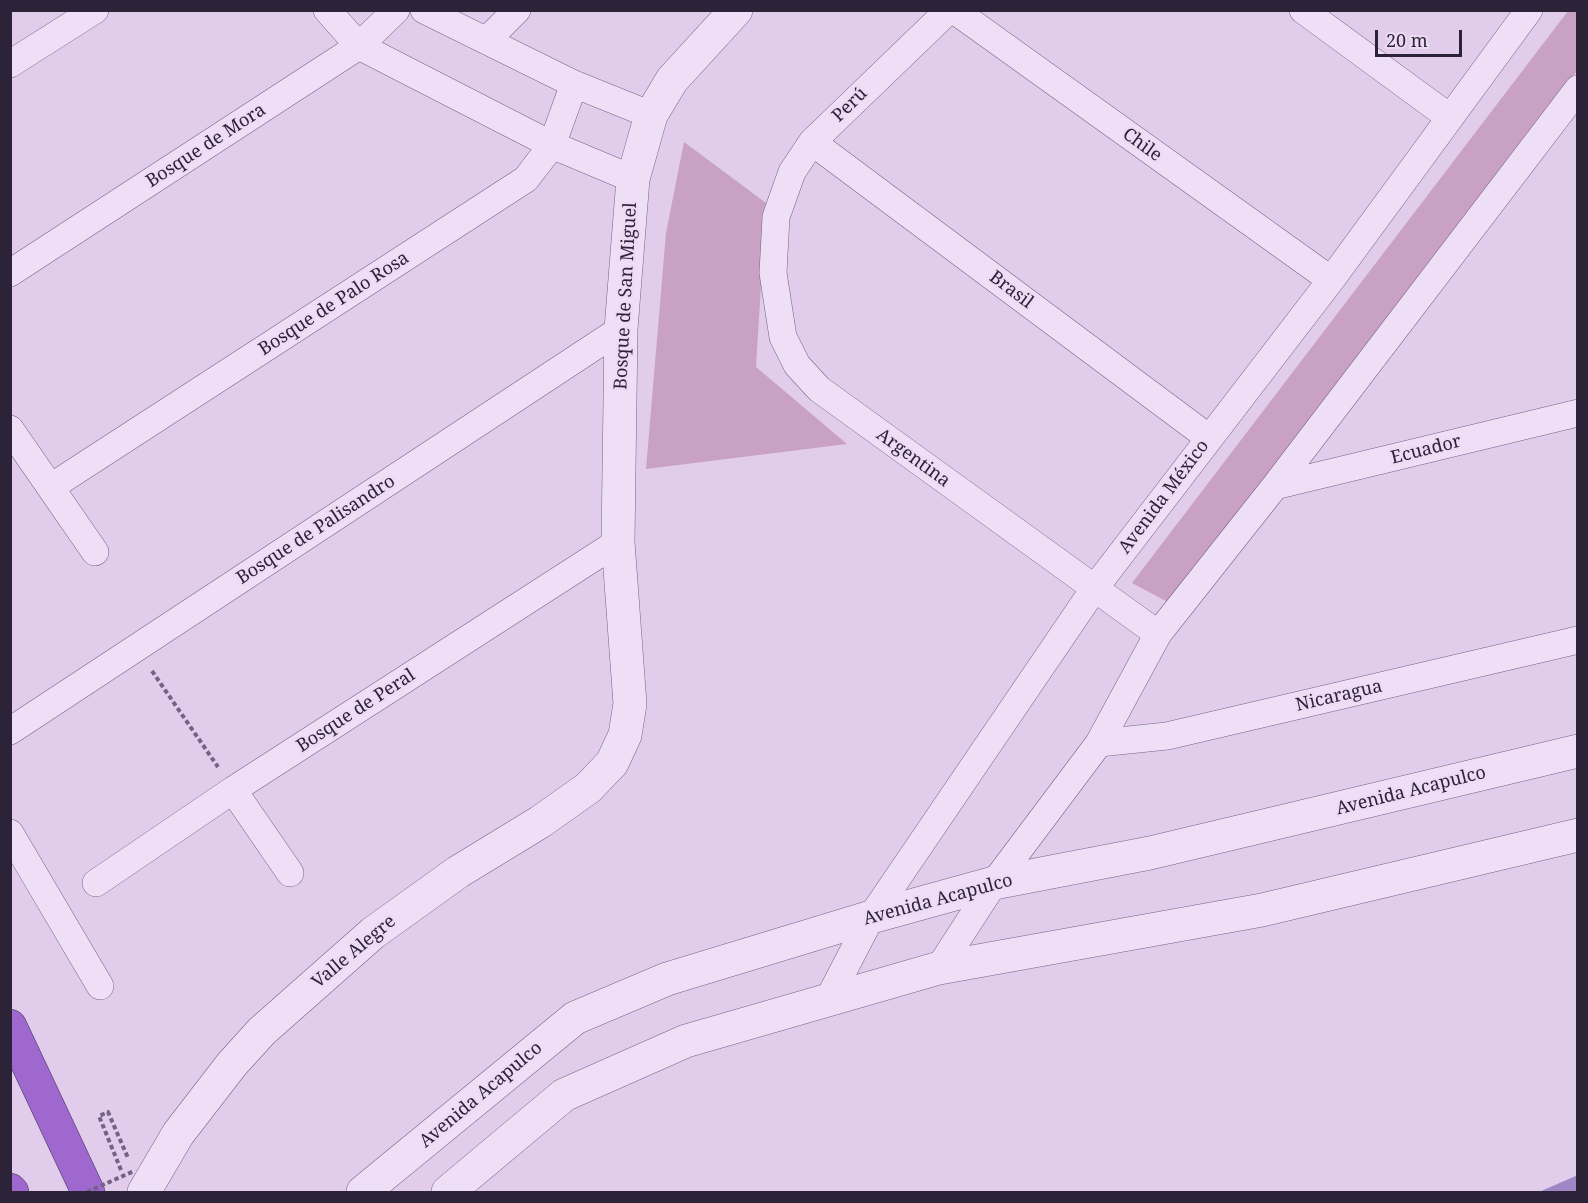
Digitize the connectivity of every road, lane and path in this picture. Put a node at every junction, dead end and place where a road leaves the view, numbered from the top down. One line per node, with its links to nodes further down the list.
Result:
1 (95, 10): 13 (street)
2 (327, 10): 12 (street, Bosque de San Miguel)
3 (396, 10): 12 (street, Bosque de Mora)
4 (424, 10): 11 (street)
5 (517, 10): 11 (street)
6 (736, 10): 16 (street)
7 (949, 10): 18 (street, Perú)
8 (954, 10): 23 (street, Chile)
9 (1303, 10): 17 (street)
10 (1529, 10): 17 (street, Avenida México)
11 (487, 40): 14 (street)
12 (359, 46): 19 (street, Bosque de San Miguel); 22 (street, Bosque de Mora)
13 (10, 64)
14 (574, 84): 16 (street); 19 (street, Bosque de Palo Rosa)
15 (1578, 88): 28 (street)
16 (651, 115): 20 (street)
17 (1449, 117): 23 (street, Avenida México)
18 (812, 142): 21 (street, Perú); 27 (street, Brasil)
19 (552, 145): 20 (street, Bosque de San Miguel); 29 (street, Bosque de Palo Rosa)
20 (633, 179): 24 (street, Bosque de San Miguel)
21 (776, 217): 32 (street, Argentina)
22 (10, 273)
23 (1331, 280): 27 (street, Avenida México)
24 (621, 329): 30 (street, Bosque de San Miguel); 35 (street, Bosque de Palisandro)
25 (1578, 413): 28 (street, Ecuador)
26 (10, 429): 29 (street)
27 (1209, 438): 32 (street, Avenida México)
28 (1275, 486): 33 (street)
29 (51, 487): 31 (street)
30 (618, 542): 39 (street, Bosque de San Miguel); 40 (street, Bosque de Peral)
31 (95, 552)
32 (1094, 589): 33 (street, Argentina); 46 (street, Avenida México)
33 (1158, 634): 37 (street)
34 (1578, 640): 37 (street, Nicaragua)
35 (136, 648): 36 (street, Bosque de Palisandro); 40 (path)
36 (10, 731)
37 (1099, 743): 45 (street)
38 (1578, 751): 45 (street, Avenida Acapulco)
39 (612, 763): 51 (street, Valle Alegre)
40 (233, 790): 43 (street); 44 (street, Bosque de Peral)
41 (10, 833): 48 (street)
42 (1578, 836): 47 (street)
43 (290, 873)
44 (96, 883)
45 (994, 883): 46 (street, Avenida Acapulco); 47 (street)
46 (871, 917): 49 (street, Avenida México); 53 (street, Avenida Acapulco)
47 (939, 968): 49 (street)
48 (100, 986)
49 (827, 1002): 54 (street)
50 (10, 1026): 52 (highway)
51 (135, 1182): 51 (path); 52 (path, bridge)
52 (87, 1192)
53 (363, 1192)
54 (448, 1192)

